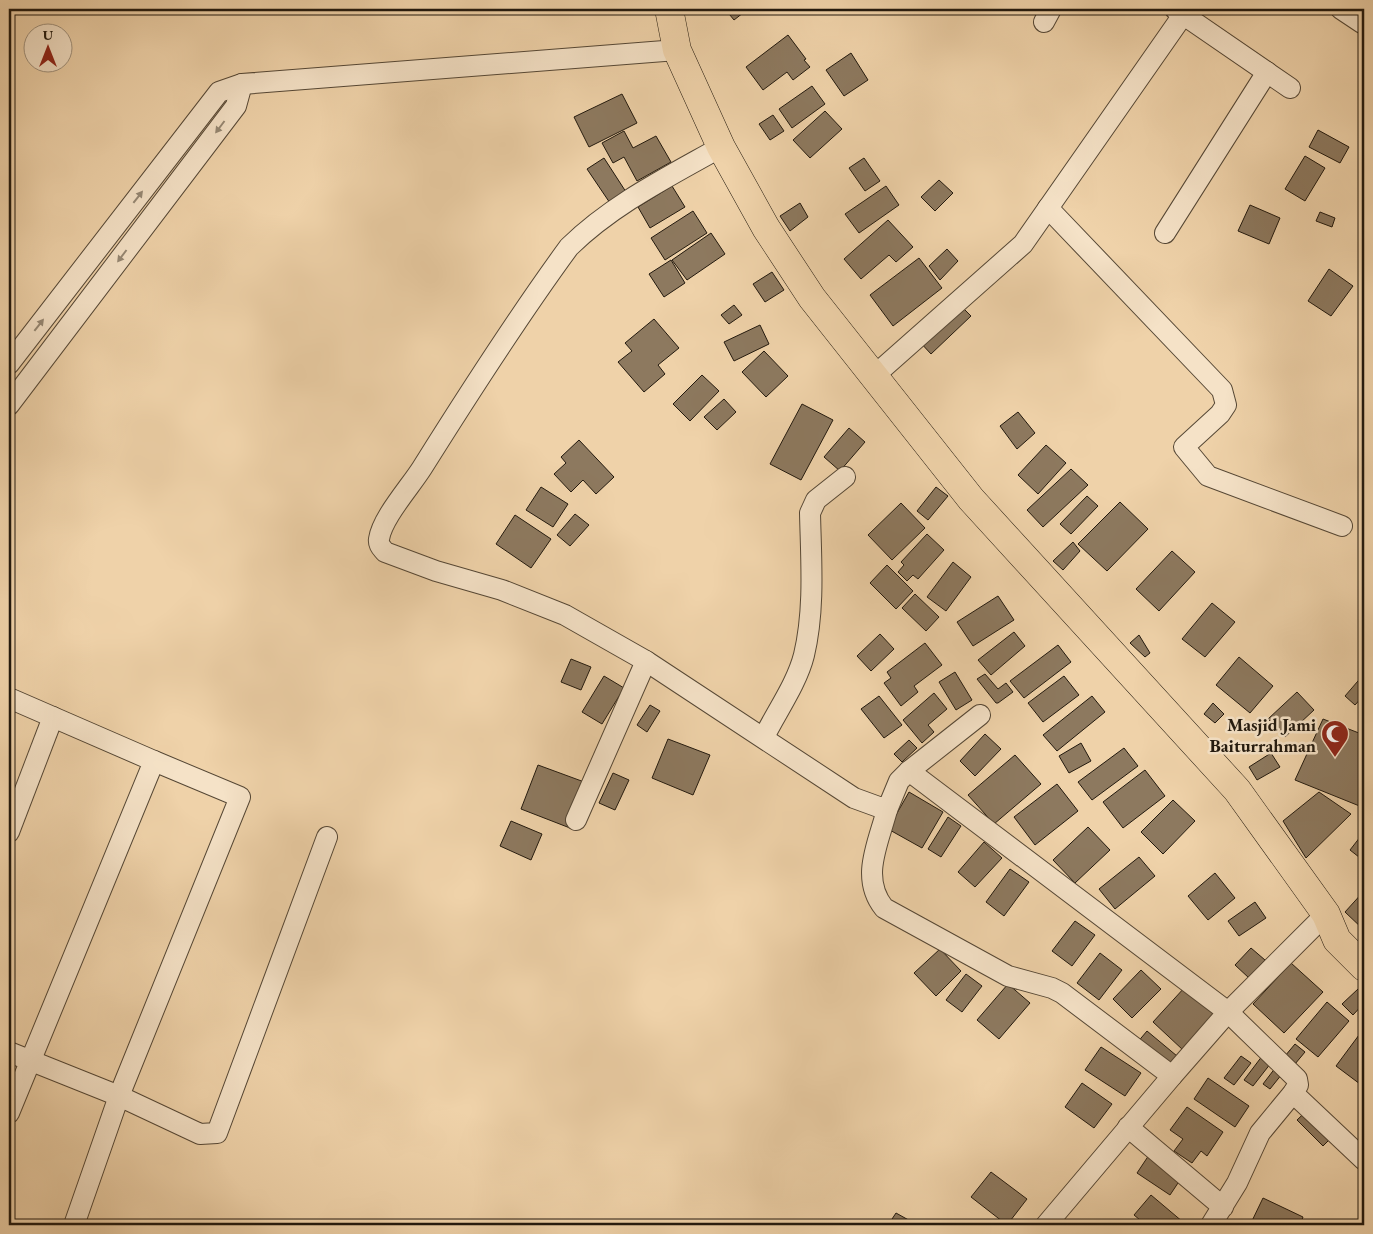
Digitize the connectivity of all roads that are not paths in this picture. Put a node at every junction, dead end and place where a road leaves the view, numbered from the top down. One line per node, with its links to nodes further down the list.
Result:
1 (669, 9): 5 (main road)
2 (1341, 9): 4 (street)
3 (1179, 12): 6 (street); 10 (street)
4 (1360, 26)
5 (676, 50): 7 (street); 9 (main road)
6 (1267, 72): 8 (street); 11 (street)
7 (242, 84): 12 (street, one-way to 7); 14 (street, one-way to 14)
8 (1290, 88)
9 (721, 147): 13 (main road); 17 (street)
10 (1048, 208): 13 (street); 16 (street)
11 (1165, 233)
12 (9, 364)
13 (875, 375): 28 (main road)
14 (9, 405)
15 (845, 477): 21 (street)
16 (1342, 526)
17 (646, 662): 21 (street); 25 (street)
18 (9, 698): 20 (street)
19 (980, 715): 23 (street)
20 (53, 716): 22 (street); 26 (street)
21 (764, 737): 24 (street)
22 (154, 761): 32 (street); 35 (street)
23 (909, 771): 24 (street); 30 (street)
24 (887, 810): 33 (street)
25 (576, 820)
26 (9, 832)
27 (327, 837): 35 (street)
28 (1326, 914): 29 (main road); 30 (street)
29 (1364, 966)
30 (1228, 1012): 33 (street); 34 (street)
31 (9, 1052): 32 (street)
32 (30, 1061): 35 (street); 36 (street)
33 (1172, 1076): 37 (street)
34 (1293, 1093): 38 (street); 39 (street)
35 (119, 1096): 40 (street)
36 (9, 1113)
37 (1128, 1127): 39 (street); 41 (street)
38 (1364, 1160)
39 (1223, 1207): 42 (street)
40 (74, 1225)
41 (1046, 1225)
42 (1211, 1225)

